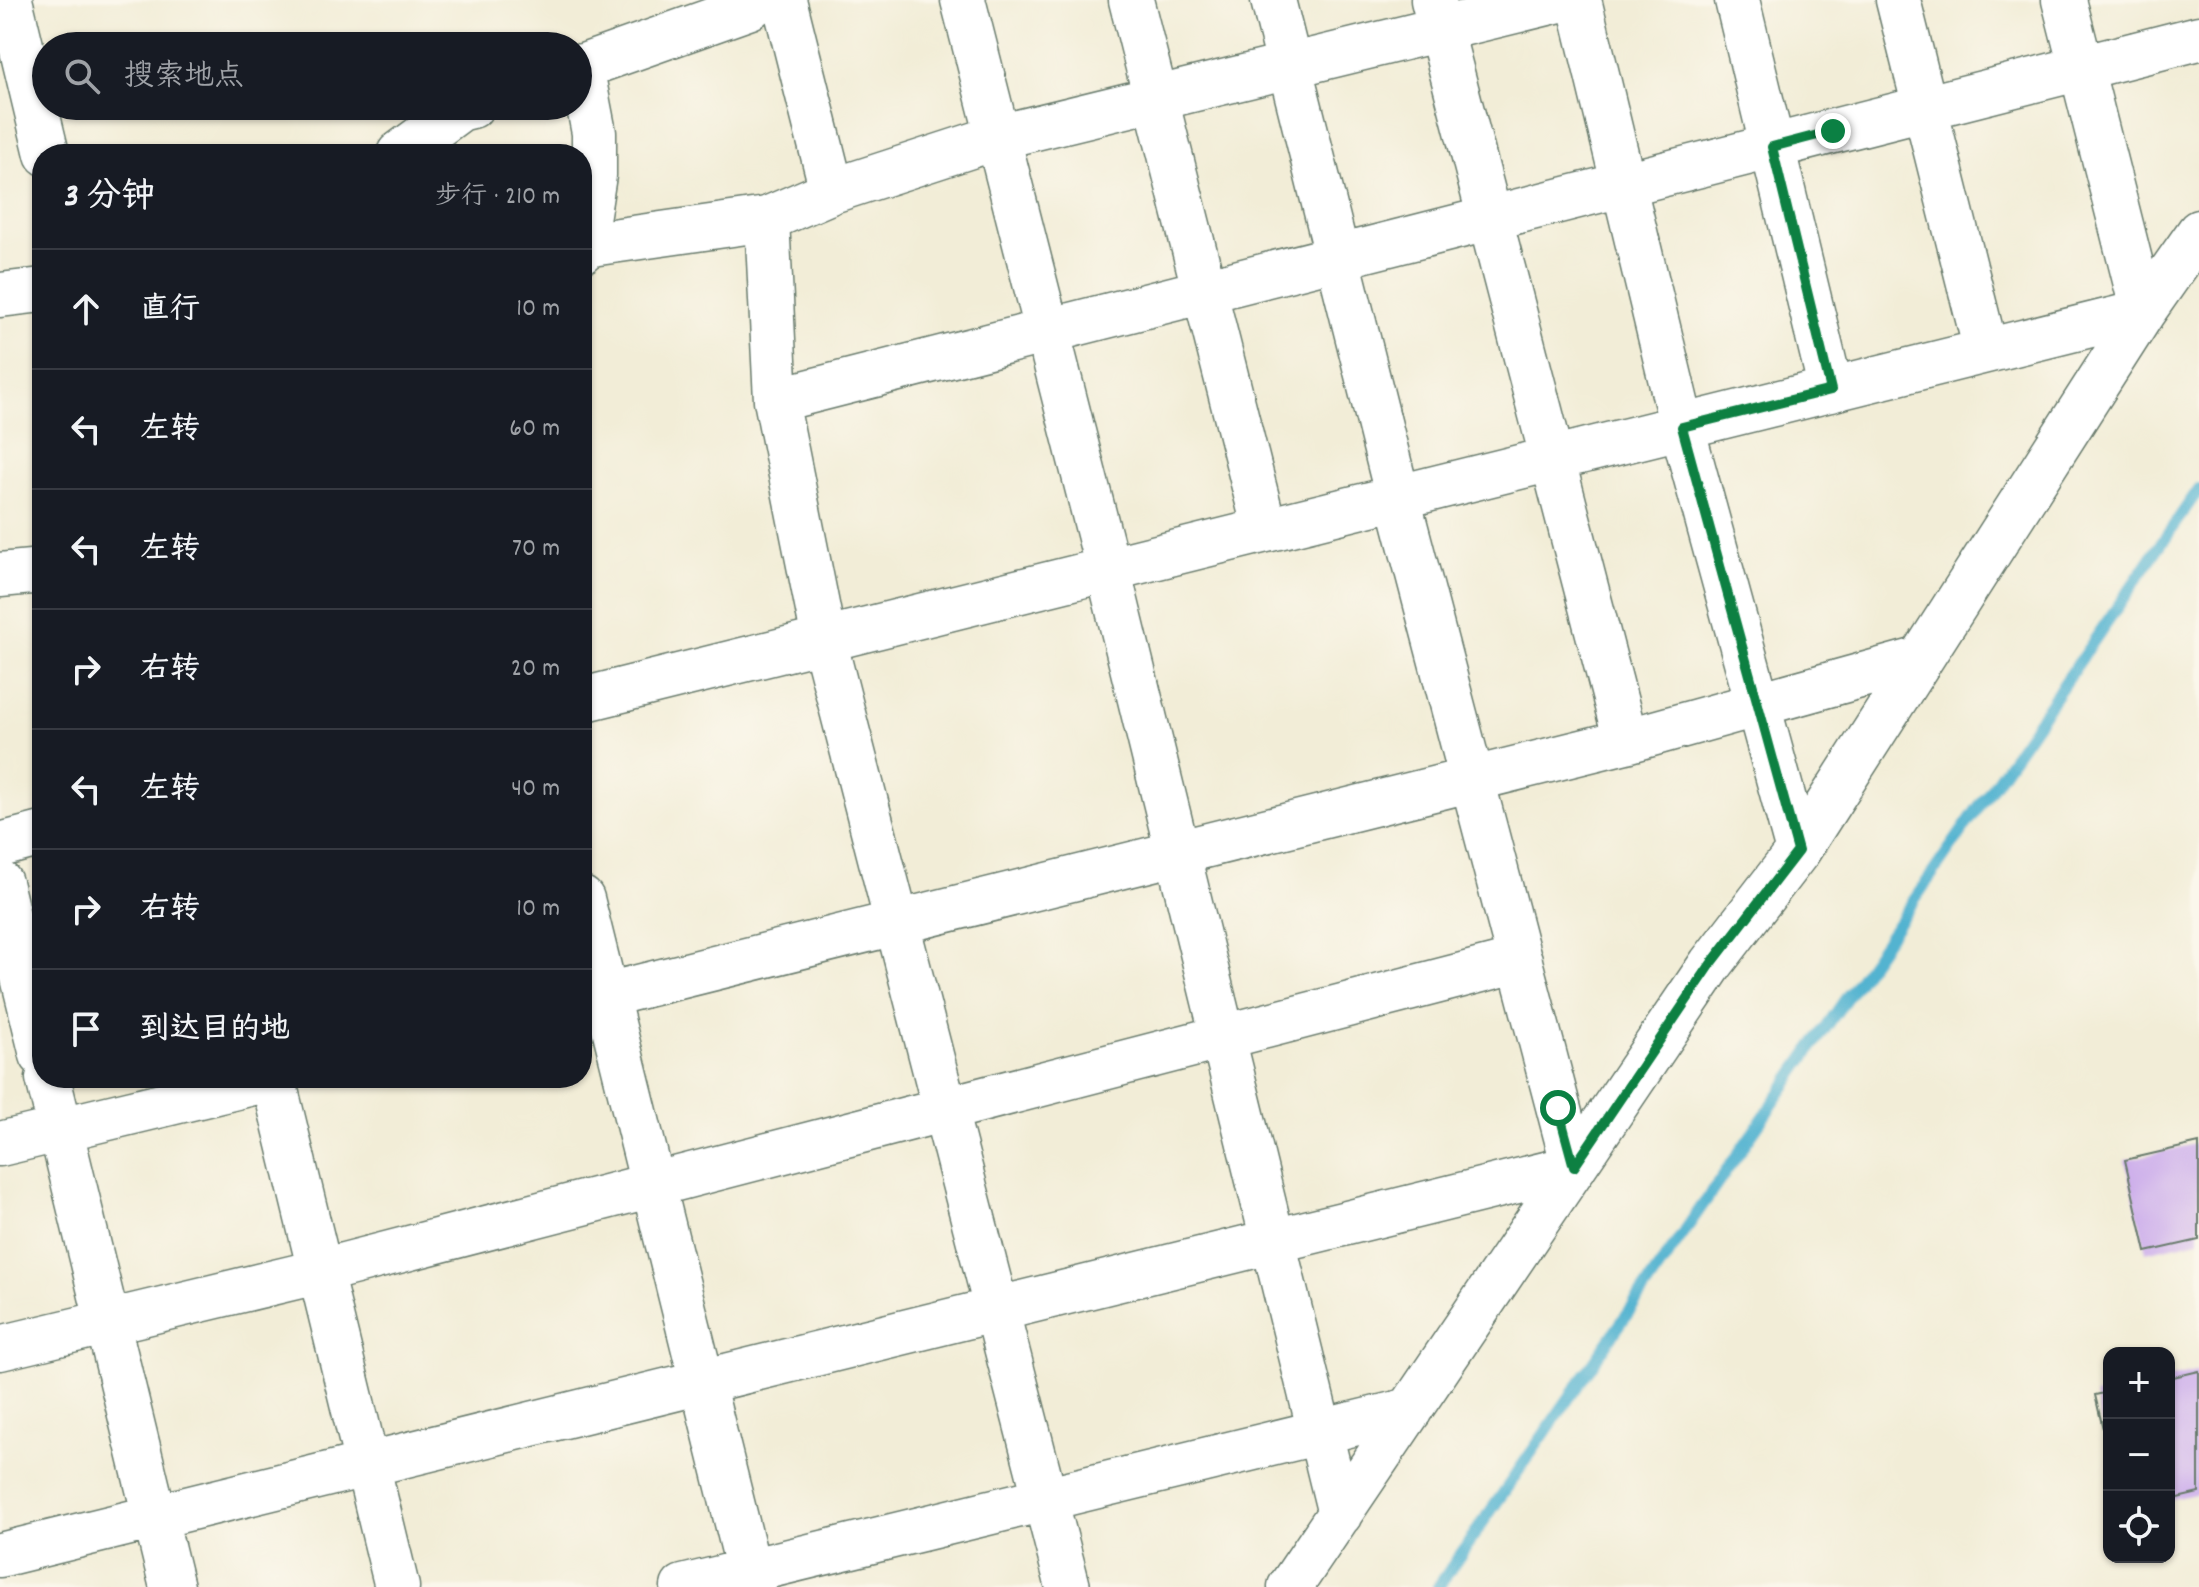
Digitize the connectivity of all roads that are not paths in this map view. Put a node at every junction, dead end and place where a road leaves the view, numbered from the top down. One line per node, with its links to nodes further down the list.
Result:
1 (10, 0): 15 (lane)
2 (758, 0): 14 (lane)
3 (784, 0): 30 (lane)
4 (963, 0): 24 (lane)
5 (1131, 0): 18 (lane)
6 (1273, 0): 16 (lane)
7 (1560, 0): 12 (lane)
8 (1579, 0): 28 (lane)
9 (1737, 0): 27 (lane)
10 (1898, 0): 19 (lane)
11 (2064, 0): 17 (lane)
12 (1437, 14): 16 (lane); 31 (lane)
13 (2199, 38): 17 (lane)
14 (592, 63)
15 (13, 66): 20 (lane)
16 (1290, 66): 18 (lane); 35 (lane)
17 (2081, 68): 19 (lane); 39 (lane)
18 (1156, 98): 24 (lane); 37 (lane)
19 (1925, 108): 27 (lane); 41 (lane)
20 (32, 115)
21 (34, 120): 25 (lane)
22 (445, 120): 26 (lane)
23 (591, 120): 29 (lane)
24 (998, 137): 30 (lane); 40 (lane)
25 (43, 144)
26 (413, 144)
27 (1772, 147): 28 (lane); 42 (lane)
28 (1623, 184): 31 (lane); 44 (lane)
29 (592, 188)
30 (832, 191): 32 (lane)
31 (1490, 218): 35 (lane); 45 (lane)
32 (767, 219): 34 (lane); 43 (lane)
33 (2199, 232): 39 (lane)
34 (592, 247)
35 (1338, 257): 37 (lane); 46 (lane)
36 (32, 291): 38 (lane)
37 (1205, 291): 40 (lane); 47 (lane)
38 (0, 295)
39 (2143, 312): 41 (lane); 52 (lane)
40 (1047, 331): 43 (lane); 48 (lane)
41 (1986, 351): 42 (lane)
42 (1831, 390): 44 (lane)
43 (776, 400): 51 (lane)
44 (1682, 427): 45 (lane); 54 (lane)
45 (1553, 459): 46 (lane); 55 (lane)
46 (1398, 498): 47 (lane); 56 (lane)
47 (1265, 530): 48 (lane)
48 (1108, 569): 51 (lane); 60 (lane)
49 (32, 572): 50 (lane)
50 (0, 575)
51 (824, 640): 53 (lane); 62 (lane)
52 (1921, 659): 54 (lane); 59 (lane)
53 (592, 698)
54 (1758, 704): 55 (lane); 59 (lane)
55 (1626, 741): 56 (lane)
56 (1472, 779): 60 (lane); 63 (lane)
57 (32, 837): 58 (lane)
58 (0, 845)
59 (1798, 851): 73 (lane)
60 (1177, 852): 62 (lane); 66 (lane)
61 (0, 883): 65 (lane)
62 (897, 922): 64 (lane); 70 (lane)
63 (1520, 960): 66 (lane); 73 (lane)
64 (594, 998): 74 (lane)
65 (32, 1014)
66 (1223, 1038): 70 (lane); 75 (lane)
67 (50, 1088): 71 (lane)
68 (232, 1088): 71 (lane)
69 (275, 1088): 76 (lane)
70 (945, 1110): 74 (lane); 77 (lane)
71 (60, 1130): 72 (lane); 78 (lane)
72 (0, 1144)
73 (1574, 1167): 75 (lane); 81 (lane)
74 (653, 1186): 76 (lane); 80 (lane)
75 (1273, 1242): 77 (lane); 82 (lane)
76 (321, 1271): 78 (lane); 83 (lane)
77 (996, 1309): 80 (lane); 84 (lane)
78 (108, 1322): 79 (lane); 86 (lane)
79 (0, 1348)
80 (702, 1382): 83 (lane); 88 (lane)
81 (1410, 1410): 82 (lane); 85 (lane)
82 (1319, 1432): 84 (lane); 85 (lane)
83 (368, 1464): 86 (lane); 90 (lane)
84 (1045, 1499): 88 (lane); 92 (lane)
85 (1340, 1514): 93 (lane)
86 (155, 1517): 87 (lane); 89 (lane)
87 (0, 1555)
88 (751, 1579): 91 (lane)
89 (172, 1587)
90 (397, 1587)
91 (683, 1587)
92 (1068, 1587)
93 (1290, 1587)

